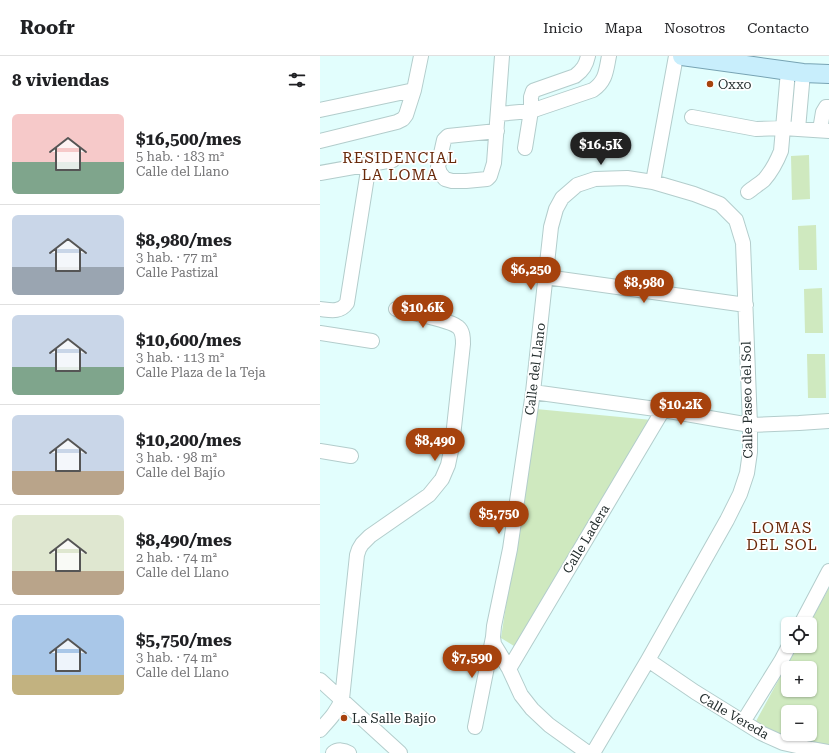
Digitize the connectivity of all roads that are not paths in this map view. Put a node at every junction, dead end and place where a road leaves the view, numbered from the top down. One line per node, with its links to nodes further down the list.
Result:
1 (421, 56): 9 (street)
2 (502, 56): 13 (street)
3 (588, 56): 12 (street)
4 (609, 56): 12 (street)
5 (676, 56): 24 (street)
6 (682, 56): 7 (main road)
7 (796, 72): 8 (main road); 15 (street); 16 (street)
8 (829, 74)
9 (414, 90): 11 (street); 19 (street)
10 (829, 107): 18 (street)
11 (320, 110)
12 (531, 111): 13 (street); 20 (street)
13 (498, 114): 17 (street)
14 (692, 117): 15 (street)
15 (783, 128): 16 (street); 25 (street)
16 (798, 129): 18 (street)
17 (497, 130): 17 (street)
18 (825, 131)
19 (320, 141)
20 (525, 148)
21 (393, 160): 22 (street)
22 (369, 164): 23 (street); 28 (street)
23 (320, 173)
24 (653, 182): 26 (street, Calle del Llano); 27 (street, Calle Paseo del Sol)
25 (748, 192)
26 (546, 277): 27 (street); 32 (street, Calle del Llano)
27 (746, 305): 35 (street, Calle Paseo del Sol)
28 (320, 309)
29 (396, 309): 45 (street)
30 (320, 333): 31 (street)
31 (372, 341)
32 (533, 392): 33 (street); 40 (street, Calle del Llano)
33 (663, 410): 35 (street); 43 (street, Calle Ladera)
34 (829, 421): 35 (street)
35 (750, 425): 42 (street, Calle Paseo del Sol)
36 (320, 451): 37 (street)
37 (351, 456)
38 (829, 571): 39 (street)
39 (805, 617)
40 (493, 637): 43 (street); 47 (street, Calle del Llano)
41 (785, 653): 46 (street)
42 (648, 660): 46 (street, Calle Vereda); 54 (street, Calle Paseo del Sol)
43 (509, 669): 53 (street)
44 (320, 680): 45 (street)
45 (342, 700): 48 (street); 52 (street)
46 (743, 722): 49 (street, Calle Vereda)
47 (476, 727)
48 (320, 730)
49 (829, 752)
50 (333, 753): 51 (street)
51 (349, 753)
52 (400, 753)
53 (588, 753)
54 (593, 753)

